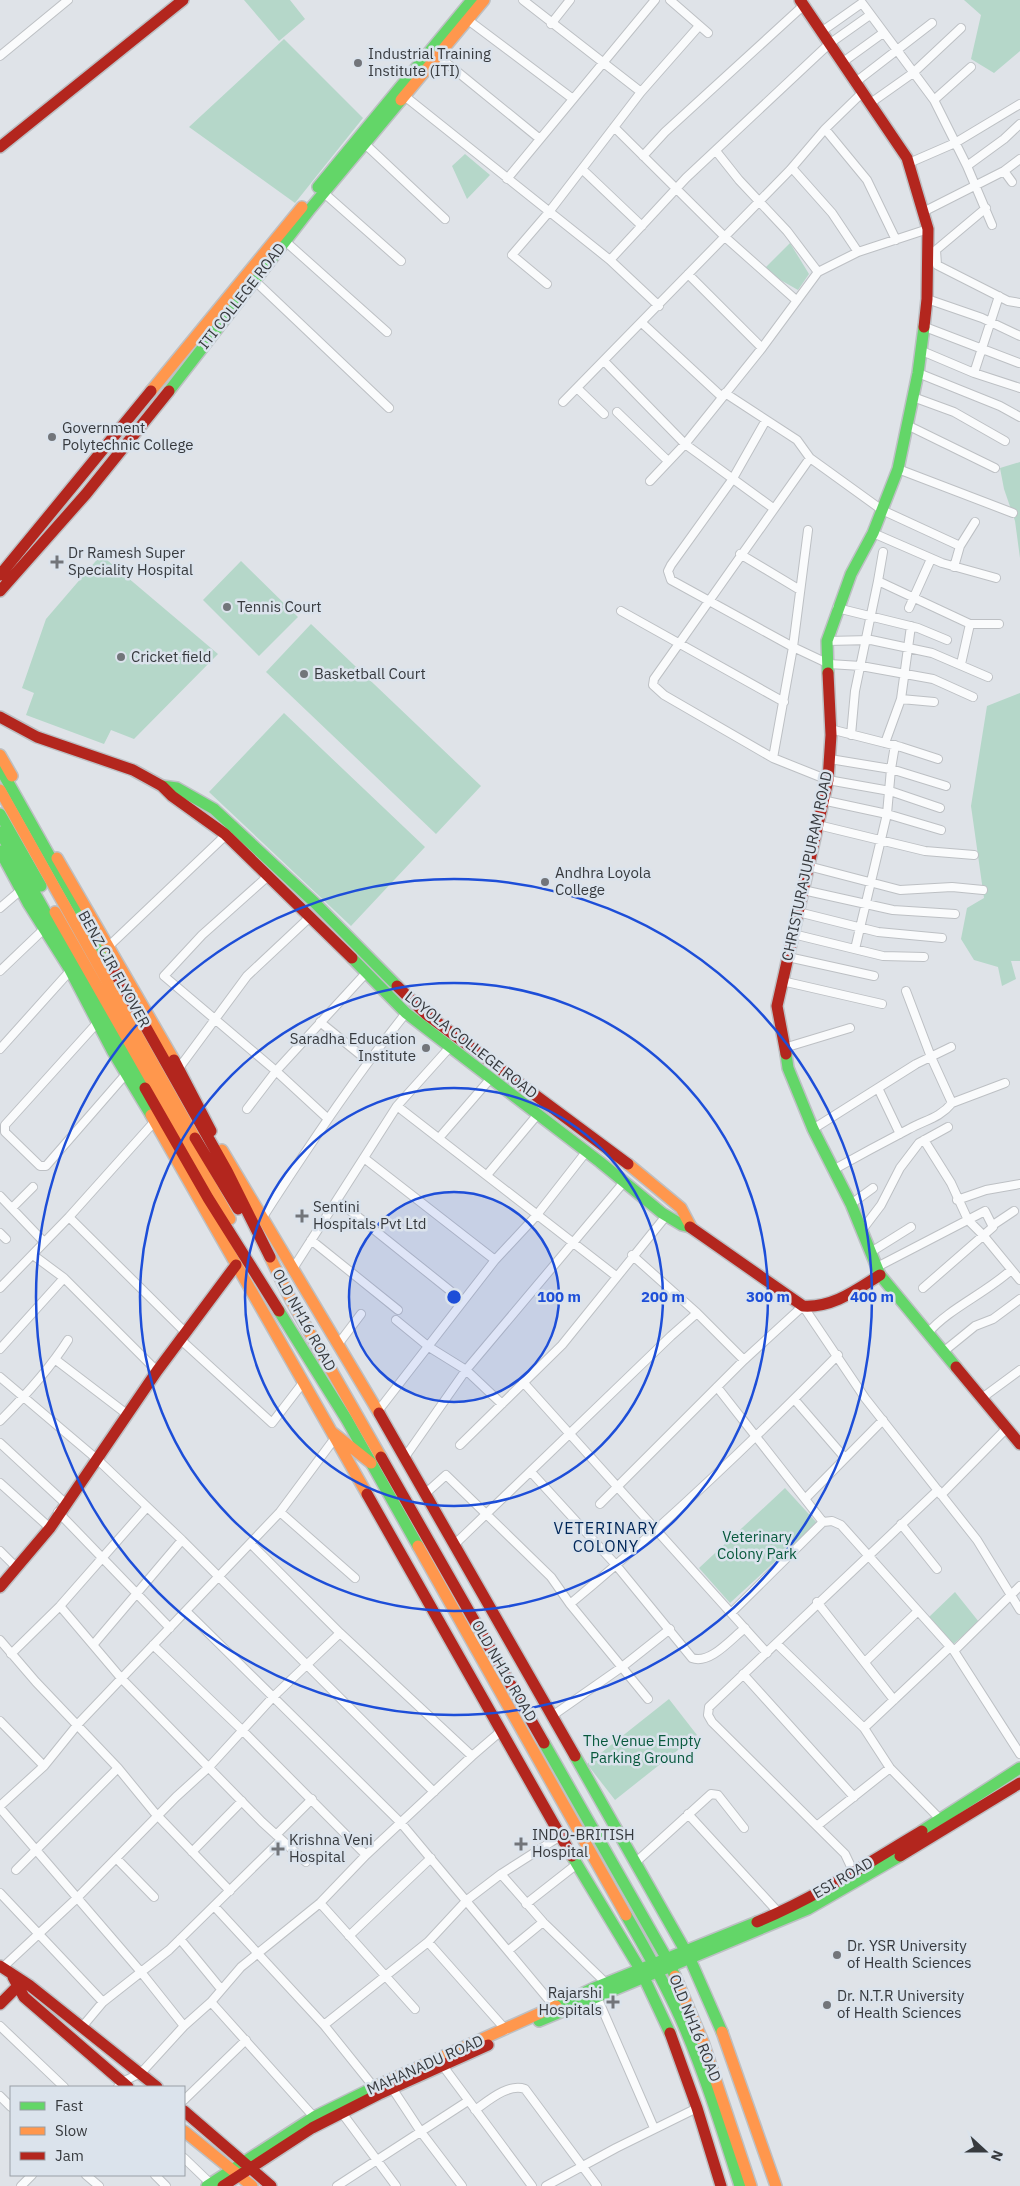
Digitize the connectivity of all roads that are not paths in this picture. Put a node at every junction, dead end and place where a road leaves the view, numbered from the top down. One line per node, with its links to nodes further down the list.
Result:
1 (68, 0): 22 (street)
2 (183, 0): 42 (street)
3 (472, 0): 31 (street, ITI COLLEGE ROAD)
4 (484, 0): 12 (street, ITI COLLEGE ROAD)
5 (523, 0): 14 (street)
6 (570, 0): 14 (street)
7 (655, 0): 25 (street)
8 (670, 0): 15 (street)
9 (802, 2): 17 (street, CHRISTURAJUPURAM ROAD); 44 (street)
10 (861, 2): 11 (street); 17 (street)
11 (870, 15): 19 (street); 20 (street)
12 (468, 20): 23 (street, ITI COLLEGE ROAD); 32 (street)
13 (932, 23): 21 (street)
14 (551, 24): 25 (street)
15 (699, 26): 18 (street); 29 (street)
16 (960, 28): 27 (street)
17 (821, 32): 20 (street, CHRISTURAJUPURAM ROAD)
18 (708, 33)
19 (883, 33): 21 (street); 24 (street)
20 (829, 44): 24 (street, CHRISTURAJUPURAM ROAD); 43 (street)
21 (897, 52): 27 (street); 28 (street)
22 (0, 56)
23 (438, 56): 31 (street, ITI COLLEGE ROAD); 39 (street)
24 (843, 62): 28 (street, CHRISTURAJUPURAM ROAD)
25 (602, 64): 29 (street); 32 (street)
26 (971, 68): 33 (street)
27 (913, 73): 33 (street); 34 (street)
28 (857, 81): 30 (street, CHRISTURAJUPURAM ROAD)
29 (641, 92): 37 (street)
30 (864, 92): 34 (street, CHRISTURAJUPURAM ROAD); 38 (street)
31 (402, 94): 41 (street, ITI COLLEGE ROAD); 51 (street); 121 (street, ITI COLLEGE ROAD)
32 (573, 99): 39 (street)
33 (934, 100): 40 (street)
34 (872, 102): 46 (street, CHRISTURAJUPURAM ROAD)
35 (1020, 104): 40 (street)
36 (1020, 124): 47 (street)
37 (614, 128): 44 (street); 49 (street)
38 (825, 129): 48 (street); 65 (street)
39 (540, 139): 51 (street)
40 (955, 142): 46 (street); 47 (street)
41 (365, 144): 55 (street, ITI COLLEGE ROAD); 60 (street)
42 (0, 147)
43 (716, 151): 54 (street); 56 (street)
44 (643, 156): 54 (street)
45 (1020, 159): 50 (street)
46 (909, 163): 59 (street, CHRISTURAJUPURAM ROAD)
47 (967, 166): 53 (street)
48 (792, 168): 56 (street); 67 (street)
49 (582, 169): 58 (street); 62 (street)
50 (1004, 171): 52 (street); 53 (street)
51 (506, 180): 58 (street)
52 (1012, 182)
53 (976, 186): 57 (street); 59 (street)
54 (675, 189): 62 (street); 64 (street)
55 (324, 193): 66 (street, ITI COLLEGE ROAD); 69 (street)
56 (758, 202): 64 (street); 70 (street)
57 (986, 208): 61 (street); 74 (street)
58 (549, 212): 68 (street); 73 (street)
59 (923, 212): 63 (street, CHRISTURAJUPURAM ROAD)
60 (445, 219)
61 (992, 225)
62 (642, 226): 68 (street)
63 (928, 229): 65 (street); 75 (street, CHRISTURAJUPURAM ROAD)
64 (725, 237): 71 (street); 76 (street)
65 (896, 240): 67 (street)
66 (285, 241): 72 (street, ITI COLLEGE ROAD); 82 (street)
67 (858, 252): 70 (street)
68 (610, 260): 78 (street)
69 (401, 261)
70 (818, 272): 76 (street)
71 (688, 274): 78 (street); 84 (street)
72 (254, 280): 96 (street); 125 (street, ITI COLLEGE ROAD)
73 (547, 284)
74 (999, 296): 77 (street); 79 (street)
75 (927, 299): 79 (street); 81 (street, CHRISTURAJUPURAM ROAD)
76 (796, 300): 84 (street)
77 (1020, 303)
78 (659, 306): 80 (street)
79 (990, 322): 83 (street); 86 (street)
80 (642, 323): 87 (street); 93 (street)
81 (925, 327): 85 (street, CHRISTURAJUPURAM ROAD); 86 (street)
82 (387, 332)
83 (1020, 336)
84 (762, 348): 93 (street)
85 (922, 350): 89 (street); 90 (street, CHRISTURAJUPURAM ROAD)
86 (982, 350): 88 (street); 89 (street)
87 (604, 361): 91 (street); 103 (street)
88 (1020, 363)
89 (974, 372): 92 (street)
90 (918, 373): 94 (street, CHRISTURAJUPURAM ROAD); 99 (street)
91 (577, 388): 95 (street); 98 (street)
92 (1020, 388)
93 (723, 395): 100 (street); 103 (street)
94 (913, 397): 101 (street, CHRISTURAJUPURAM ROAD); 102 (street)
95 (563, 402)
96 (389, 408)
97 (617, 412): 105 (street)
98 (604, 414)
99 (1020, 417)
100 (766, 420): 104 (street); 108 (street)
101 (907, 425): 106 (street); 107 (street, CHRISTURAJUPURAM ROAD)
102 (1005, 441)
103 (685, 444): 105 (street); 108 (street)
104 (810, 458): 110 (street); 111 (street)
105 (668, 462): 109 (street)
106 (995, 468)
107 (898, 469): 111 (street, CHRISTURAJUPURAM ROAD); 112 (street)
108 (732, 480): 110 (street); 127 (street)
109 (650, 481)
110 (773, 508): 118 (street)
111 (882, 510): 115 (street, CHRISTURAJUPURAM ROAD); 116 (street)
112 (1013, 513)
113 (975, 522): 116 (street)
114 (808, 530): 124 (street)
115 (873, 533): 119 (street); 128 (street, CHRISTURAJUPURAM ROAD)
116 (960, 546): 120 (street)
117 (883, 552): 123 (street)
118 (740, 554): 124 (street); 127 (street)
119 (931, 559): 120 (street); 126 (street)
120 (954, 567): 122 (street)
121 (0, 575)
122 (996, 578)
123 (878, 581): 126 (street); 131 (street)
124 (800, 590): 139 (street)
125 (0, 591)
126 (914, 598): 129 (street); 132 (street)
127 (708, 602): 138 (street); 139 (street)
128 (837, 608): 131 (street); 137 (street, CHRISTURAJUPURAM ROAD)
129 (909, 608)
130 (620, 611): 138 (street)
131 (872, 616): 134 (street); 135 (street)
132 (970, 624): 133 (street); 142 (street)
133 (999, 624)
134 (911, 626): 136 (street); 140 (street)
135 (867, 640): 137 (street); 140 (street); 143 (street)
136 (947, 640)
137 (827, 641): 141 (street, CHRISTURAJUPURAM ROAD)
138 (678, 644): 148 (street); 156 (street)
139 (793, 647): 141 (street); 148 (street)
140 (908, 648): 142 (street); 144 (street)
141 (829, 664): 143 (street); 151 (street, CHRISTURAJUPURAM ROAD)
142 (961, 664): 145 (street)
143 (861, 666): 144 (street); 152 (street)
144 (904, 673): 146 (street); 147 (street)
145 (988, 677)
146 (973, 698)
147 (901, 699): 149 (street); 153 (street)
148 (784, 702): 156 (street)
149 (934, 702)
150 (0, 717): 162 (street, LOYOLA COLLEGE ROAD)
151 (830, 729): 152 (street); 157 (street, CHRISTURAJUPURAM ROAD)
152 (851, 735): 153 (street)
153 (885, 743): 154 (street)
154 (895, 745): 158 (street); 160 (street)
155 (0, 755): 193 (street)
156 (773, 758): 161 (street)
157 (830, 759): 160 (street); 161 (street, CHRISTURAJUPURAM ROAD)
158 (938, 759)
159 (0, 768): 235 (street, BENZ CIR FLYOVER)
160 (891, 769): 163 (street); 165 (street)
161 (828, 780): 165 (street); 166 (street, CHRISTURAJUPURAM ROAD)
162 (162, 786): 171 (street, LOYOLA COLLEGE ROAD); 174 (street, LOYOLA COLLEGE ROAD)
163 (946, 786)
164 (0, 790): 263 (street)
165 (890, 791): 167 (street); 169 (street)
166 (822, 800): 169 (street); 170 (street, CHRISTURAJUPURAM ROAD)
167 (940, 808)
168 (0, 814): 270 (street)
169 (887, 814): 172 (street); 175 (street)
170 (818, 825): 175 (street); 178 (street, CHRISTURAJUPURAM ROAD)
171 (237, 829): 174 (street); 253 (street, LOYOLA COLLEGE ROAD)
172 (941, 830)
173 (0, 832): 270 (street, OLD NH16 ROAD)
174 (224, 834): 179 (street, LOYOLA COLLEGE ROAD); 193 (street)
175 (880, 839): 177 (street); 180 (street)
176 (0, 851): 181 (street)
177 (974, 855)
178 (808, 866): 180 (street); 182 (street, CHRISTURAJUPURAM ROAD)
179 (267, 877): 188 (street, LOYOLA COLLEGE ROAD); 205 (street)
180 (869, 883): 183 (street); 184 (street)
181 (21, 890): 185 (street); 190 (street)
182 (803, 890): 184 (street); 186 (street, CHRISTURAJUPURAM ROAD)
183 (983, 890)
184 (865, 905): 187 (street); 189 (street)
185 (0, 908)
186 (798, 912): 189 (street); 191 (street, CHRISTURAJUPURAM ROAD)
187 (955, 914)
188 (310, 917): 199 (street, LOYOLA COLLEGE ROAD); 205 (street)
189 (860, 927): 192 (street); 194 (street)
190 (44, 929): 197 (street); 198 (street)
191 (793, 934): 194 (street); 195 (street, CHRISTURAJUPURAM ROAD)
192 (942, 938)
193 (110, 945): 215 (street)
194 (855, 949): 196 (street)
195 (788, 957): 200 (street); 201 (street, CHRISTURAJUPURAM ROAD)
196 (924, 957)
197 (0, 971)
198 (70, 971): 206 (street); 212 (street)
199 (366, 973): 204 (street, LOYOLA COLLEGE ROAD); 207 (street)
200 (874, 976)
201 (782, 981): 203 (street); 211 (street, CHRISTURAJUPURAM ROAD)
202 (906, 991): 213 (street)
203 (882, 1004)
204 (406, 1013): 209 (street, LOYOLA COLLEGE ROAD); 214 (street)
205 (216, 1020): 215 (street); 216 (street)
206 (98, 1022): 217 (street); 217 (street)
207 (320, 1022): 214 (street); 216 (street)
208 (850, 1028): 211 (street)
209 (450, 1047): 218 (street, LOYOLA COLLEGE ROAD); 222 (street)
210 (950, 1047): 213 (street)
211 (784, 1048): 228 (street, CHRISTURAJUPURAM ROAD)
212 (0, 1050)
213 (931, 1057): 220 (street); 221 (street)
214 (368, 1061): 225 (street)
215 (179, 1068): 250 (street)
216 (276, 1072): 223 (street); 225 (street)
217 (126, 1074): 226 (street)
218 (491, 1078): 224 (street, LOYOLA COLLEGE ROAD); 230 (street)
219 (1005, 1083): 221 (street)
220 (878, 1088): 228 (street); 229 (street)
221 (952, 1103): 229 (street)
222 (396, 1106): 230 (street); 233 (street)
223 (247, 1110)
224 (538, 1114): 232 (street, LOYOLA COLLEGE ROAD); 236 (street)
225 (327, 1118): 250 (street)
226 (155, 1121): 249 (street); 265 (street)
227 (948, 1127): 231 (street)
228 (813, 1129): 234 (street, CHRISTURAJUPURAM ROAD)
229 (900, 1134): 234 (street)
230 (439, 1138): 236 (street)
231 (924, 1140): 243 (street); 255 (street)
232 (586, 1152): 237 (street, LOYOLA COLLEGE ROAD); 247 (street)
233 (364, 1158): 242 (street); 264 (street)
234 (833, 1170): 244 (street, CHRISTURAJUPURAM ROAD)
235 (227, 1171): 263 (street, OLD NH16 ROAD)
236 (487, 1175): 247 (street)
237 (624, 1182): 248 (street, LOYOLA COLLEGE ROAD); 258 (street)
238 (1020, 1184): 243 (street)
239 (33, 1187): 245 (street)
240 (873, 1188): 244 (street)
241 (0, 1196): 245 (street)
242 (337, 1200): 257 (street); 276 (street)
243 (957, 1200): 251 (street)
244 (851, 1204): 255 (street, CHRISTURAJUPURAM ROAD)
245 (12, 1208): 259 (street)
246 (1014, 1211): 252 (street)
247 (536, 1216): 258 (street); 264 (street)
248 (666, 1216): 253 (street, LOYOLA COLLEGE ROAD); 262 (street)
249 (69, 1217): 259 (street); 283 (street)
250 (263, 1217): 266 (street)
251 (968, 1220): 252 (street); 256 (street); 268 (street)
252 (993, 1225): 256 (street)
253 (691, 1226): 277 (street, LOYOLA COLLEGE ROAD)
254 (911, 1227): 260 (street)
255 (862, 1230): 260 (street, CHRISTURAJUPURAM ROAD)
256 (983, 1235): 267 (street); 274 (street)
257 (311, 1240): 266 (street); 278 (street)
258 (572, 1241): 269 (street); 292 (street)
259 (44, 1242): 261 (street)
260 (871, 1252): 268 (street, CHRISTURAJUPURAM ROAD)
261 (34, 1255): 271 (street); 273 (street)
262 (632, 1255): 269 (street); 279 (street)
263 (270, 1260): 429 (street, OLD NH16 ROAD)
264 (495, 1260): 276 (street)
265 (236, 1265): 283 (street); 297 (street)
266 (294, 1267): 285 (street)
267 (1011, 1270): 272 (street); 282 (street)
268 (879, 1271): 277 (street); 282 (street, CHRISTURAJUPURAM ROAD)
269 (616, 1276): 296 (street)
270 (259, 1277): 317 (street, OLD NH16 ROAD)
271 (64, 1278): 287 (street); 294 (street)
272 (1020, 1280)
273 (0, 1288)
274 (923, 1288)
275 (1020, 1299): 288 (street)
276 (464, 1301): 286 (street)
277 (803, 1306): 289 (street); 291 (street)
278 (398, 1310)
279 (697, 1313): 291 (street); 309 (street)
280 (362, 1314): 285 (street)
281 (396, 1320): 286 (street)
282 (928, 1333): 288 (street, CHRISTURAJUPURAM ROAD)
283 (184, 1337): 294 (street); 297 (street)
284 (68, 1340): 290 (street)
285 (339, 1343): 303 (street)
286 (429, 1347): 292 (street); 303 (street)
287 (0, 1349)
288 (943, 1352): 299 (street, CHRISTURAJUPURAM ROAD)
289 (838, 1355): 301 (street); 305 (street)
290 (56, 1360): 300 (street); 304 (street)
291 (744, 1360): 298 (street)
292 (466, 1370): 302 (street); 314 (street)
293 (1020, 1370): 299 (street)
294 (157, 1371): 304 (street)
295 (0, 1377): 300 (street)
296 (523, 1382): 302 (street); 309 (street)
297 (302, 1384): 308 (street)
298 (717, 1388): 310 (street); 320 (street)
299 (982, 1398): 307 (street, CHRISTURAJUPURAM ROAD)
300 (23, 1399): 306 (street); 316 (street)
301 (794, 1399): 310 (street); 315 (street)
302 (502, 1404): 313 (street)
303 (378, 1411): 314 (street)
304 (128, 1415): 316 (street)
305 (883, 1420): 315 (street); 321 (street)
306 (0, 1421)
307 (1007, 1428): 312 (street, CHRISTURAJUPURAM ROAD); 321 (street)
308 (333, 1435): 317 (street); 327 (street); 379 (street)
309 (570, 1435): 318 (street); 320 (street)
310 (756, 1437): 323 (street); 332 (street)
311 (0, 1443): 326 (street)
312 (1020, 1444)
313 (460, 1445)
314 (405, 1457): 322 (street)
315 (845, 1458): 323 (street)
316 (98, 1460): 325 (street); 326 (street)
317 (371, 1463): 431 (street, OLD NH16 ROAD)
318 (531, 1472): 328 (street); 339 (street)
319 (0, 1483): 331 (street)
320 (618, 1486): 324 (street); 332 (street)
321 (939, 1492): 330 (street); 347 (street)
322 (426, 1493): 328 (street); 335 (street)
323 (805, 1499): 329 (street)
324 (600, 1504)
325 (147, 1507): 333 (street); 338 (street)
326 (62, 1508): 331 (street); 338 (street)
327 (280, 1512): 334 (street); 343 (street)
328 (487, 1514): 335 (street); 349 (street)
329 (823, 1522): 337 (street); 354 (street)
330 (901, 1524): 337 (street); 341 (street)
331 (50, 1528): 340 (street)
332 (657, 1530): 339 (street); 354 (street)
333 (182, 1540): 342 (street); 346 (street)
334 (251, 1544): 342 (street); 358 (street)
335 (455, 1544): 374 (street)
336 (0, 1551): 340 (street)
337 (867, 1555): 348 (street); 353 (street)
338 (103, 1558): 346 (street); 350 (street)
339 (616, 1565): 349 (street); 357 (street)
340 (16, 1567): 345 (street)
341 (937, 1569)
342 (219, 1578): 352 (street); 367 (street)
343 (355, 1578)
344 (1020, 1586): 347 (street)
345 (0, 1587)
346 (137, 1593): 355 (street); 361 (street)
347 (1010, 1595): 351 (street); 363 (street)
348 (817, 1602): 360 (street); 366 (street)
349 (570, 1604): 368 (street)
350 (60, 1606): 361 (street); 364 (street)
351 (1020, 1610)
352 (186, 1611): 355 (street); 371 (street)
353 (918, 1611): 363 (street); 366 (street)
354 (731, 1613): 356 (street)
355 (170, 1628): 362 (street)
356 (745, 1628): 357 (street); 365 (street)
357 (670, 1629): 368 (street)
358 (340, 1633): 367 (street); 381 (street)
359 (0, 1640): 364 (street)
360 (777, 1644): 365 (street); 377 (street)
361 (93, 1645): 370 (street)
362 (153, 1645): 370 (street); 378 (street)
363 (952, 1649): 373 (street); 380 (street)
364 (11, 1654): 376 (street)
365 (767, 1654): 369 (street)
366 (866, 1662): 373 (street)
367 (308, 1665): 371 (street); 388 (street)
368 (622, 1667): 372 (street); 374 (street)
369 (743, 1674): 389 (street); 397 (street)
370 (121, 1678): 376 (street); 383 (street)
371 (273, 1697): 378 (street); 396 (street)
372 (648, 1699)
373 (894, 1700): 377 (street)
374 (552, 1716): 407 (street)
375 (0, 1721): 382 (street)
376 (78, 1724): 382 (street); 384 (street)
377 (864, 1728): 385 (street)
378 (242, 1729): 383 (street); 390 (street)
379 (501, 1731): 381 (street); 399 (street)
380 (1020, 1754)
381 (472, 1756): 388 (street)
382 (44, 1766): 392 (street)
383 (209, 1767): 391 (street); 394 (street)
384 (118, 1768): 394 (street); 401 (street)
385 (890, 1768): 389 (street); 395 (street)
386 (1020, 1768): 395 (street, ESI ROAD)
387 (1020, 1783): 411 (street, ESI ROAD)
388 (434, 1792): 396 (street)
389 (854, 1797): 397 (street)
390 (312, 1800): 400 (street); 403 (street)
391 (242, 1802): 400 (street); 402 (street)
392 (0, 1807): 401 (street)
393 (688, 1814): 398 (street); 407 (street); 420 (street)
394 (158, 1816): 402 (street); 404 (street)
395 (941, 1820): 411 (street, ESI ROAD)
396 (402, 1823): 403 (street); 405 (street)
397 (818, 1826): 411 (street)
398 (744, 1828)
399 (562, 1834): 408 (street); 410 (street)
400 (278, 1837): 406 (street); 412 (street)
401 (36, 1851): 409 (street); 415 (street)
402 (192, 1852): 412 (street)
403 (366, 1855): 417 (street)
404 (116, 1858): 414 (street); 415 (street)
405 (431, 1858): 416 (street); 423 (street)
406 (306, 1862)
407 (636, 1862): 428 (street)
408 (577, 1864): 418 (street); 433 (street)
409 (16, 1870)
410 (501, 1874): 416 (street); 418 (street)
411 (856, 1877): 420 (street, ESI ROAD); 428 (street, ESI ROAD)
412 (230, 1891): 419 (street)
413 (0, 1893): 422 (street)
414 (154, 1897)
415 (76, 1899): 422 (street); 432 (street)
416 (466, 1900): 425 (street); 426 (street)
417 (320, 1903): 423 (street); 427 (street)
418 (526, 1904): 421 (street)
419 (214, 1906): 424 (street); 427 (street)
420 (779, 1913): 428 (street, ESI ROAD)
421 (542, 1922): 426 (street); 436 (street)
422 (39, 1934): 430 (street); 439 (street)
423 (349, 1936): 434 (street)
424 (180, 1939): 432 (street); 437 (street)
425 (428, 1942): 434 (street); 448 (street)
426 (509, 1950): 442 (street)
427 (259, 1953): 437 (street); 444 (street)
428 (688, 1955): 429 (street, ESI ROAD); 494 (street)
429 (669, 1963): 431 (street, MAHANADU ROAD); 493 (street, OLD NH16 ROAD)
430 (1, 1967): 435 (street)
431 (656, 1968): 433 (street, MAHANADU ROAD); 492 (street, OLD NH16 ROAD)
432 (141, 1972): 439 (street); 446 (street)
433 (642, 1973): 436 (street, MAHANADU ROAD); 438 (street, MAHANADU ROAD); 462 (street)
434 (386, 1977): 443 (street); 444 (street)
435 (15, 1982): 441 (street); 447 (street); 453 (street)
436 (606, 1983): 442 (street, MAHANADU ROAD)
437 (221, 1989): 440 (street)
438 (597, 1996): 450 (street, MAHANADU ROAD); 467 (street)
439 (102, 2002): 447 (street)
440 (211, 2002): 446 (street); 449 (street)
441 (0, 2004)
442 (554, 2006): 448 (street, MAHANADU ROAD)
443 (415, 2009)
444 (324, 2024): 456 (street)
445 (0, 2026): 452 (street)
446 (184, 2026): 451 (street)
447 (82, 2027): 451 (street)
448 (506, 2030): 456 (street, MAHANADU ROAD)
449 (246, 2040): 459 (street); 466 (street)
450 (443, 2066): 455 (street, MAHANADU ROAD); 460 (street)
451 (141, 2074): 453 (street); 454 (street)
452 (63, 2086)
453 (123, 2086)
454 (155, 2086)
455 (392, 2088): 456 (street, MAHANADU ROAD); 469 (street)
456 (377, 2091): 458 (street, MAHANADU ROAD)
457 (0, 2096): 461 (street)
458 (362, 2098): 465 (street, MAHANADU ROAD); 466 (street, MAHANADU ROAD)
459 (185, 2099)
460 (468, 2101): 463 (street); 469 (street)
461 (10, 2106)
462 (696, 2108): 467 (street); 491 (street)
463 (475, 2110): 473 (street); 488 (street)
464 (185, 2112): 472 (street)
465 (342, 2113): 471 (street); 472 (street, MAHANADU ROAD)
466 (314, 2117): 472 (street, MAHANADU ROAD)
467 (654, 2128): 473 (street)
468 (185, 2132): 474 (street)
469 (421, 2132): 471 (street); 487 (street)
470 (185, 2159): 478 (street)
471 (376, 2161): 485 (street); 486 (street)
472 (246, 2166): 474 (street, MAHANADU ROAD); 484 (street)
473 (581, 2166): 489 (street); 490 (street)
474 (235, 2172): 478 (street, MAHANADU ROAD); 482 (street, MAHANADU ROAD); 483 (street)
475 (31, 2176): 479 (street)
476 (87, 2176): 480 (street)
477 (156, 2176): 481 (street)
478 (209, 2185)
479 (21, 2186)
480 (99, 2186)
481 (166, 2186)
482 (223, 2186)
483 (252, 2186)
484 (271, 2186)
485 (337, 2186)
486 (396, 2186)
487 (462, 2186)
488 (532, 2186)
489 (546, 2186)
490 (597, 2186)
491 (720, 2186)
492 (740, 2186)
493 (751, 2186)
494 (776, 2186)

